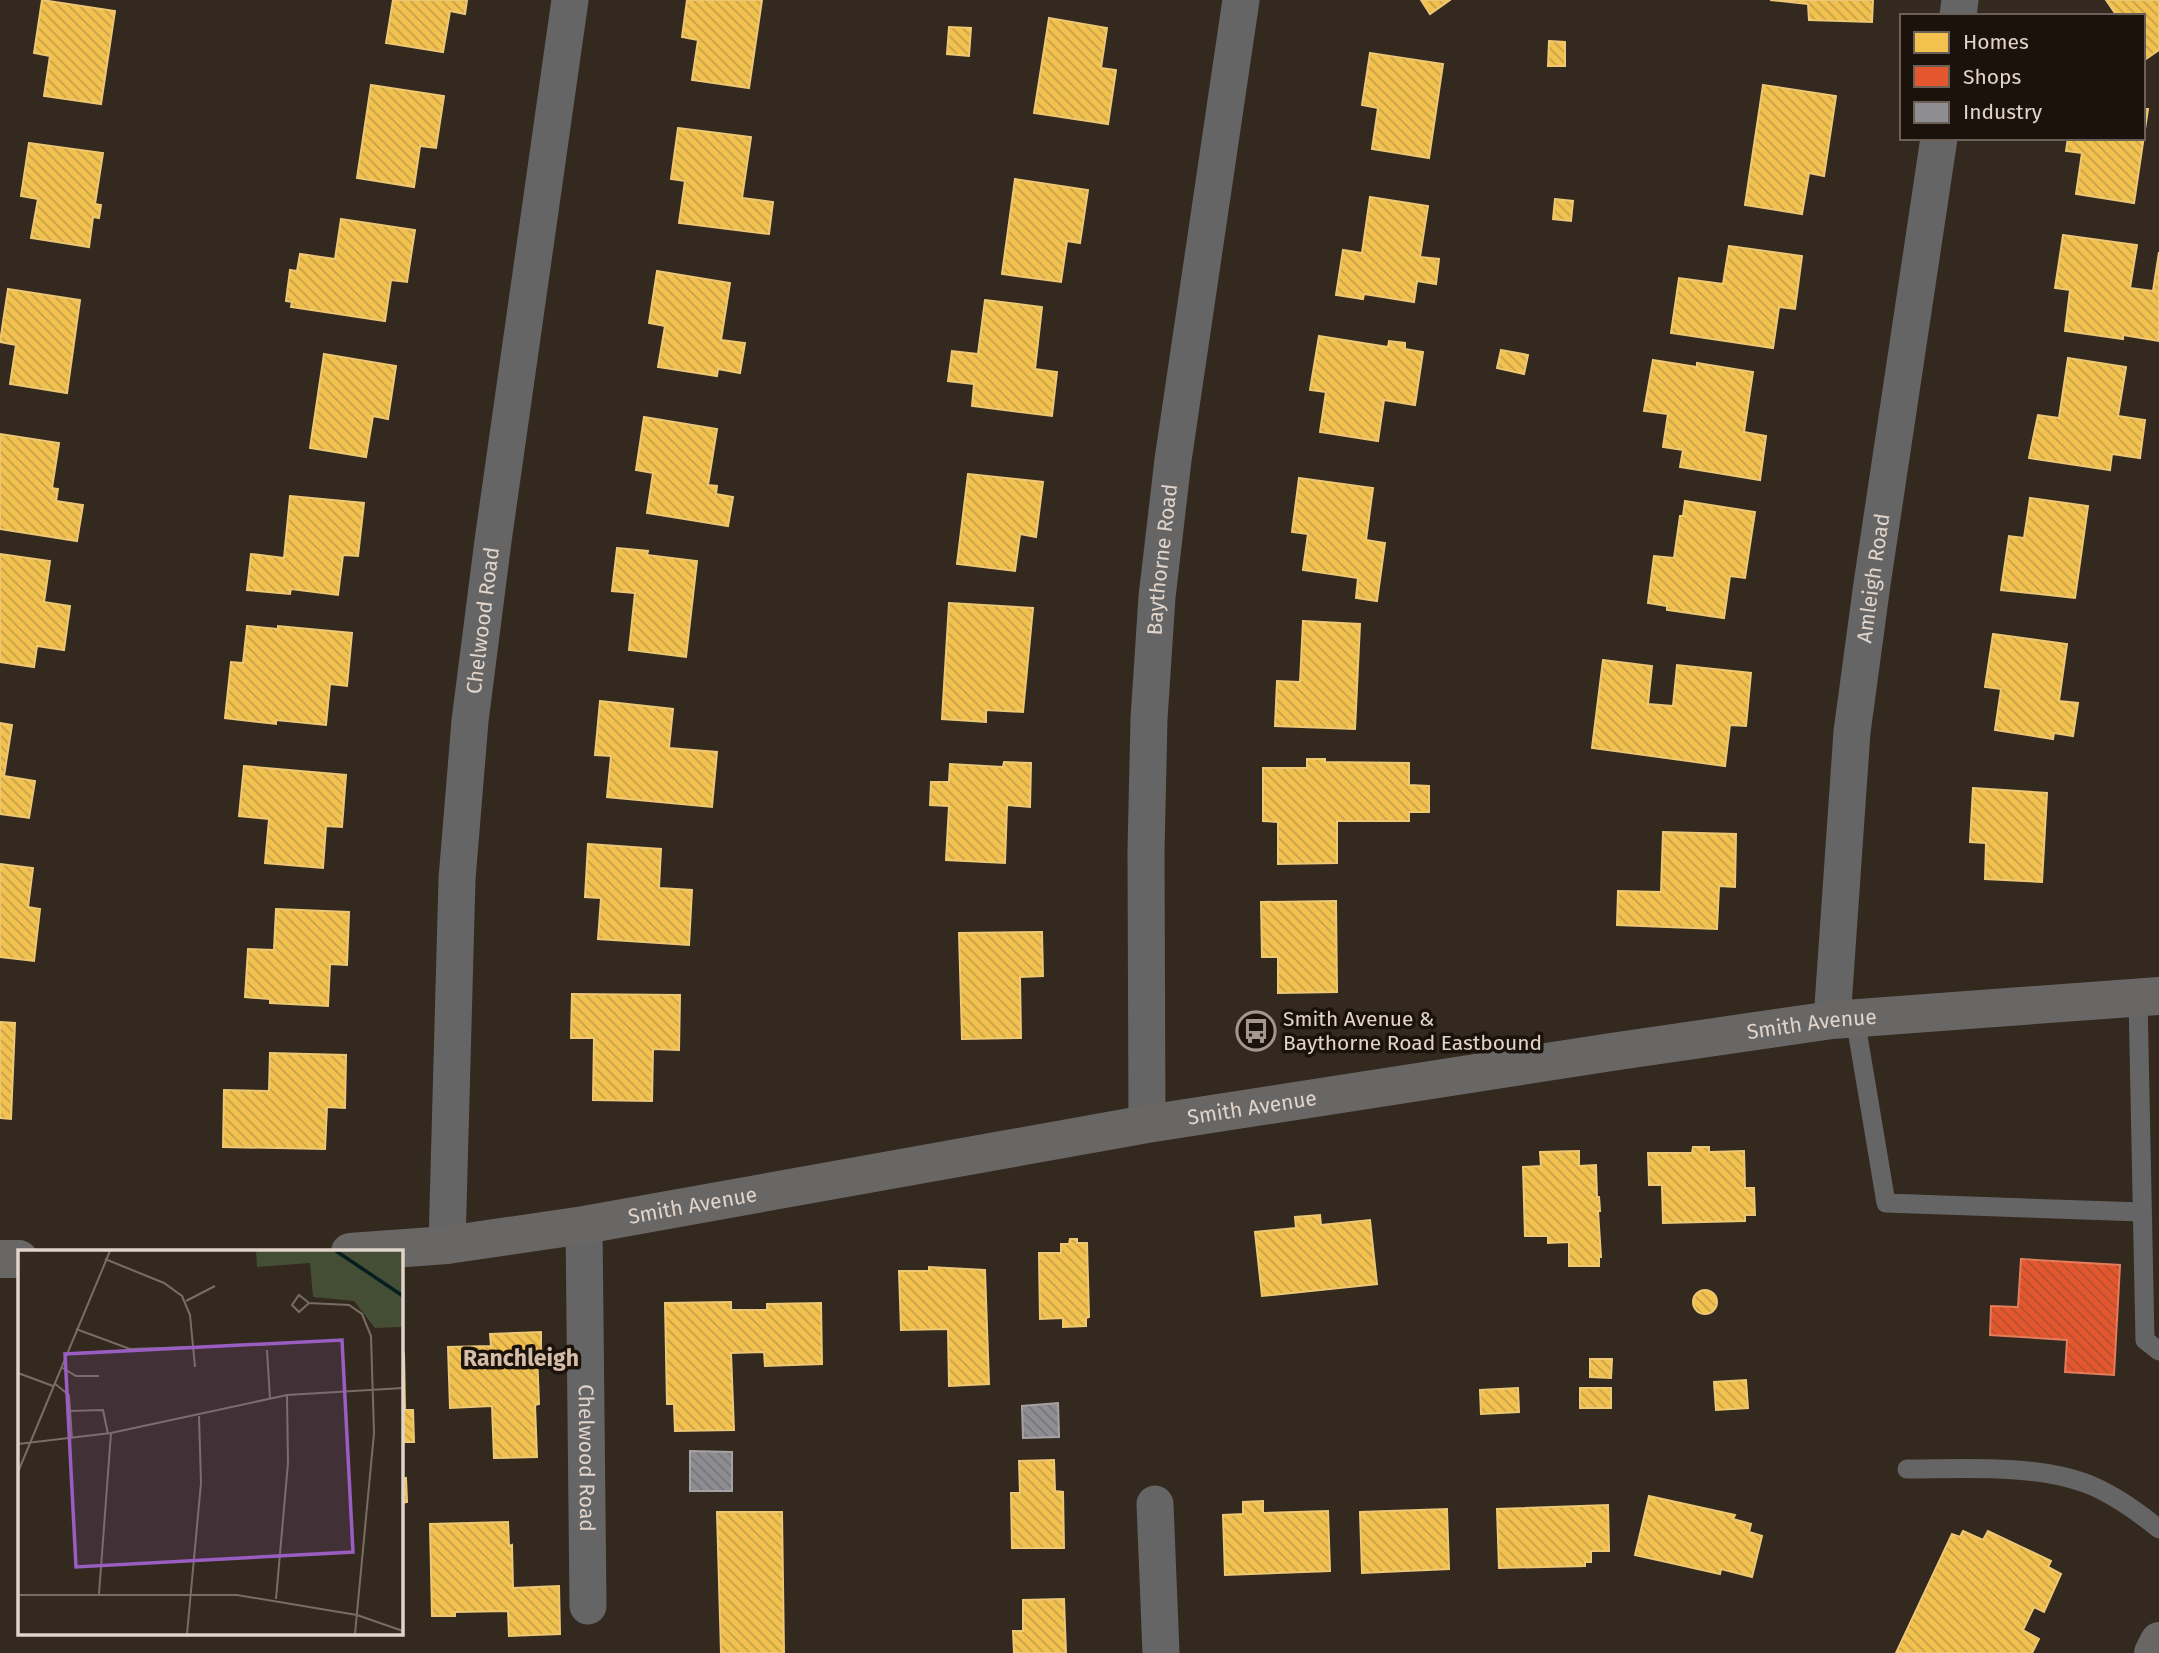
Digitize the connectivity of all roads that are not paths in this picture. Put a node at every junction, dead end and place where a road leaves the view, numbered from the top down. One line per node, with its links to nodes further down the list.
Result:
1 (570, 0): 9 (street, Chelwood Road)
2 (1241, 0): 6 (street, Baythorne Road)
3 (1939, 140): 5 (street, Amleigh Road)
4 (2148, 996): 5 (main road, Smith Avenue); 7 (lane)
5 (1844, 1019): 6 (main road, Smith Avenue); 7 (lane)
6 (1147, 1124): 8 (main road, Smith Avenue)
7 (2142, 1212): 13 (lane)
8 (584, 1225): 9 (main road, Smith Avenue); 17 (street, Chelwood Road)
9 (447, 1245): 10 (main road, Smith Avenue)
10 (378, 1250)
11 (0, 1259): 12 (main road)
12 (18, 1259)
13 (2159, 1351)
14 (1907, 1469): 16 (lane)
15 (1155, 1504): 19 (street)
16 (2159, 1529)
17 (588, 1606)
18 (2159, 1641): 20 (main road)
19 (1161, 1653)
20 (2153, 1653)

